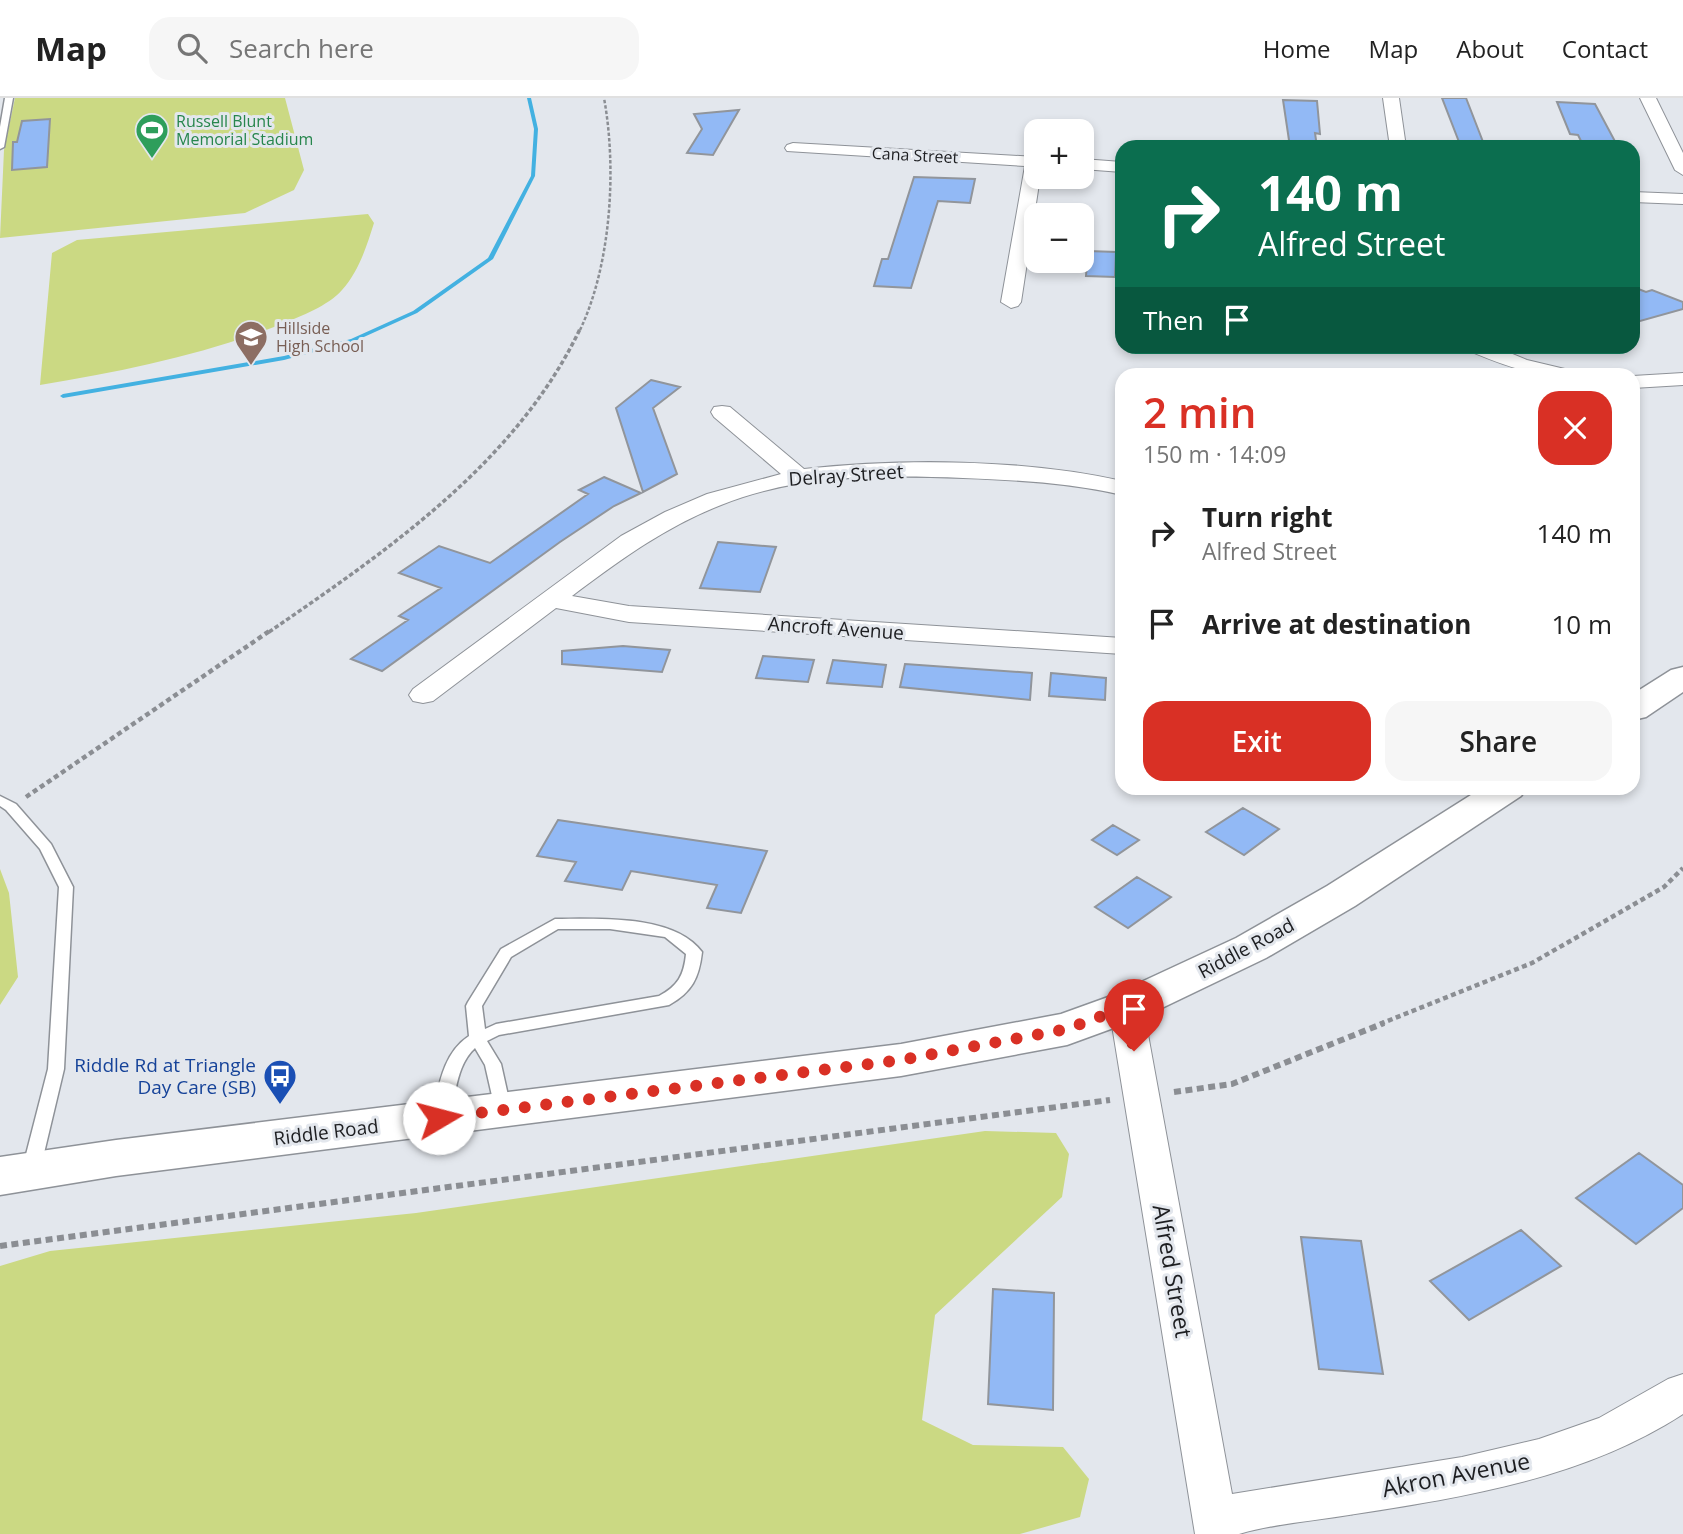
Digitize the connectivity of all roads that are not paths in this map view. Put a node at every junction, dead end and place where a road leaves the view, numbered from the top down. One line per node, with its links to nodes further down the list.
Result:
1 (9, 98): 5 (lane)
2 (1391, 98): 4 (street)
3 (1648, 98): 10 (street)
4 (1397, 140)
5 (0, 147)
6 (793, 148): 7 (street, Cana Street)
7 (1024, 161)
8 (1094, 165): 9 (street)
9 (1115, 166)
10 (1683, 170)
11 (1030, 189): 14 (street)
12 (1640, 197): 13 (street)
13 (1683, 199)
14 (1011, 302)
15 (1494, 354): 16 (street)
16 (1535, 368)
17 (1683, 379): 18 (street)
18 (1640, 382)
19 (722, 412): 20 (street)
20 (797, 475): 21 (street, Delray Street); 22 (street, Delray Street)
21 (1115, 487)
22 (551, 600): 23 (street, Ancroft Avenue); 25 (street, Delray Street)
23 (1115, 646)
24 (1683, 677): 26 (main road)
25 (422, 695)
26 (1640, 705)
27 (1497, 795): 29 (main road, Riddle Road)
28 (5, 804): 33 (lane)
29 (1126, 1007): 31 (main road, Riddle Road); 35 (street, Alfred Street)
30 (478, 1040): 30 (lane); 31 (lane); 32 (lane)
31 (503, 1110): 32 (main road, Riddle Road)
32 (439, 1118): 33 (main road, Riddle Road)
33 (15, 1174)
34 (1683, 1392): 35 (street, Akron Avenue)
35 (1216, 1525)

